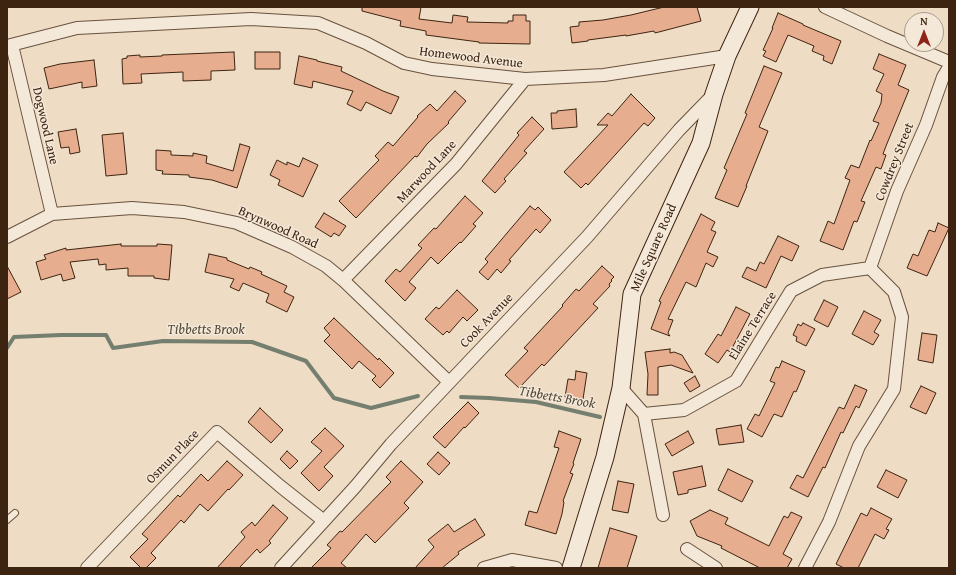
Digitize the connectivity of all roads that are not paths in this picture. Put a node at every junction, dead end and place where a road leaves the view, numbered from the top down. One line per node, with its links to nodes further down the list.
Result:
1 (750, 7): 4 (street, Mile Square Road)
2 (825, 7): 5 (street)
3 (9, 45): 7 (street, Homewood Avenue); 9 (street, Dogwood Lane)
4 (727, 56): 7 (street, Homewood Avenue); 8 (street, Mile Square Road)
5 (949, 62)
6 (949, 67): 11 (street, Cowdrey Street)
7 (525, 79): 12 (street, Marwood Lane)
8 (714, 94): 13 (street, Cook Avenue); 14 (street, Mile Square Road)
9 (52, 214): 10 (street, Brynwood Road); 12 (street, Brynwood Road)
10 (7, 237)
11 (870, 268): 15 (street, Elaine Terrace); 27 (street)
12 (344, 280): 13 (street, Brynwood Road)
13 (449, 382): 19 (street, Cook Avenue)
14 (621, 388): 15 (street); 25 (street, Mile Square Road)
15 (644, 414): 17 (street)
16 (15, 513): 18 (lane)
17 (663, 515)
18 (7, 520)
19 (324, 521): 21 (street, Osmun Place); 22 (street, Cook Avenue)
20 (687, 549): 26 (street)
21 (87, 568)
22 (281, 568)
23 (484, 568): 24 (street)
24 (556, 568)
25 (571, 568)
26 (716, 568)
27 (805, 568)

